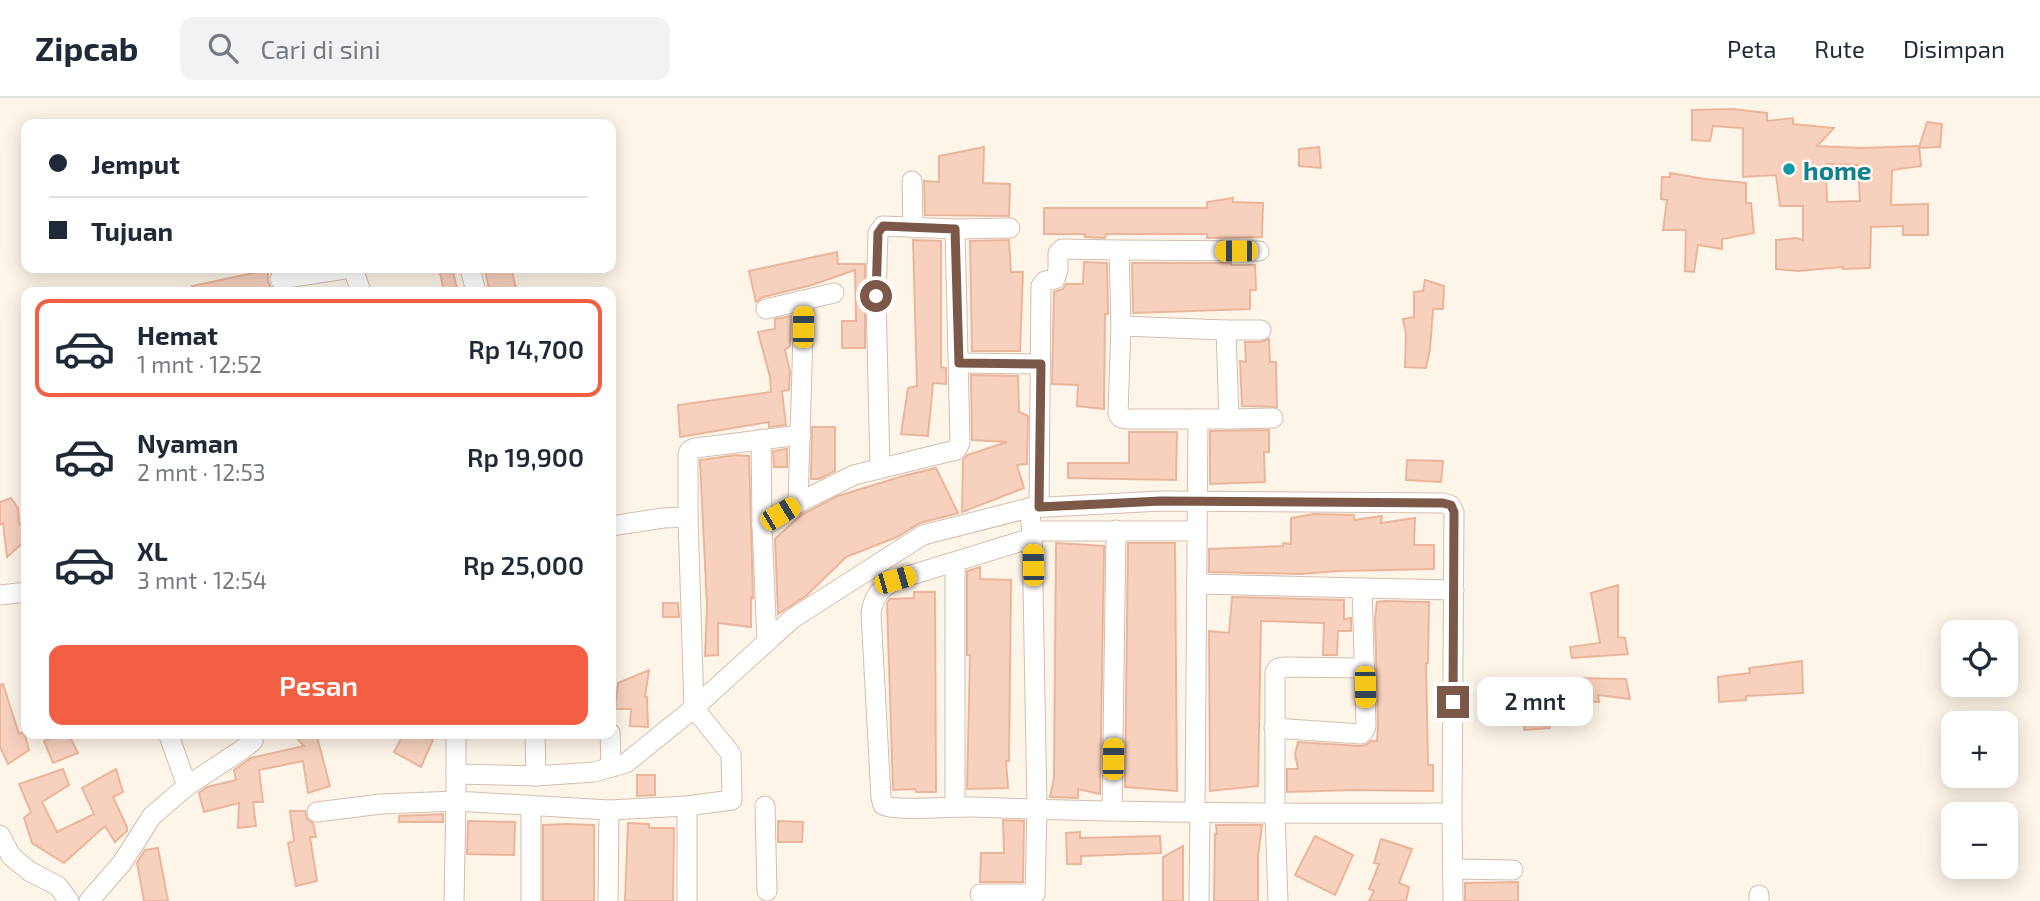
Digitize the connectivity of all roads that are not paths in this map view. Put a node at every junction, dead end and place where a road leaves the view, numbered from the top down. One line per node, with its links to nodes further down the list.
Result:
1 (912, 181): 2 (street)
2 (913, 228): 4 (street); 22 (street)
3 (1010, 228): 4 (street)
4 (955, 229): 15 (street)
5 (1119, 250): 6 (street); 12 (street); 16 (street)
6 (1259, 251)
7 (319, 273): 8 (street)
8 (280, 279)
9 (834, 293): 10 (street)
10 (804, 300): 11 (street); 20 (street)
11 (766, 309)
12 (1121, 326): 13 (street); 18 (street)
13 (1226, 330): 14 (street); 19 (street)
14 (1261, 330)
15 (959, 363): 16 (street); 22 (street)
16 (1041, 364): 25 (street)
17 (1273, 418): 19 (street)
18 (1198, 419): 19 (street); 23 (street)
19 (1229, 419)
20 (801, 435): 21 (street); 24 (street)
21 (761, 439): 26 (street); 28 (street)
22 (880, 469): 24 (street)
23 (1197, 502): 25 (street); 30 (street); 35 (street)
24 (798, 503): 28 (street)
25 (1034, 507): 31 (street); 38 (street)
26 (688, 517): 27 (street); 40 (street)
27 (616, 525)
28 (762, 525): 38 (street)
29 (1116, 530): 30 (street); 31 (street); 58 (street)
30 (1197, 531): 33 (street)
31 (1032, 535): 32 (street); 56 (street)
32 (955, 563): 55 (street); 55 (street)
33 (1197, 584): 34 (street); 60 (street)
34 (1362, 588): 35 (street); 39 (street)
35 (1454, 590): 61 (street)
36 (21, 593): 37 (street)
37 (0, 595)
38 (767, 642): 40 (street)
39 (1365, 668): 41 (street); 41 (street)
40 (694, 708): 47 (street); 51 (street)
41 (1274, 729): 62 (street)
42 (169, 739): 50 (street)
43 (254, 739): 50 (street)
44 (456, 739): 48 (street)
45 (534, 739): 49 (street)
46 (610, 739): 47 (street)
47 (611, 767): 49 (street)
48 (456, 774): 49 (street); 52 (street)
49 (536, 776)
50 (187, 786): 69 (street)
51 (732, 800): 54 (street); 66 (street)
52 (456, 801): 53 (street); 59 (street); 70 (street)
53 (531, 806): 57 (street); 71 (street)
54 (687, 806): 57 (street); 73 (street)
55 (955, 806): 56 (street)
56 (1037, 809): 58 (street); 67 (street)
57 (609, 810): 72 (street)
58 (1112, 810): 60 (street)
59 (317, 812)
60 (1198, 812): 62 (street); 74 (street)
61 (1452, 813): 62 (street); 64 (street)
62 (1275, 814): 75 (street)
63 (0, 835): 68 (street)
64 (1453, 869): 65 (street); 76 (street)
65 (1513, 870)
66 (767, 891)
67 (980, 894)
68 (69, 901)
69 (89, 901)
70 (454, 901)
71 (531, 901)
72 (608, 901)
73 (687, 901)
74 (1199, 901)
75 (1278, 901)
76 (1453, 901)

